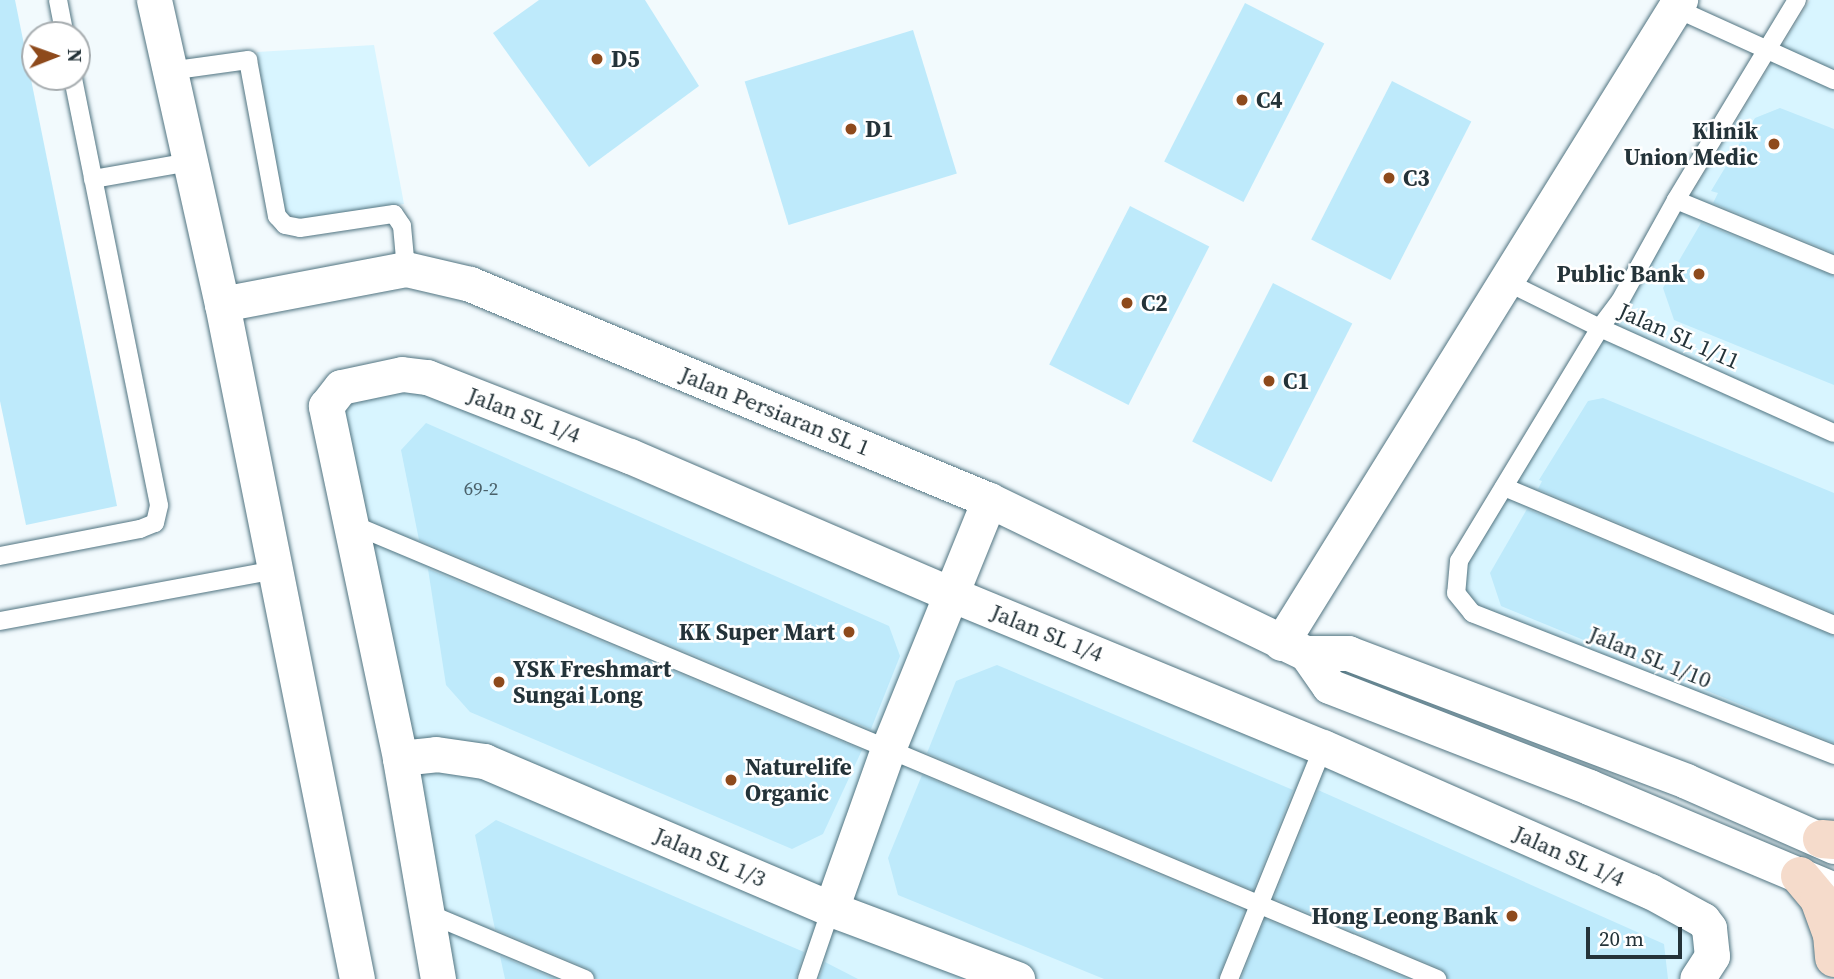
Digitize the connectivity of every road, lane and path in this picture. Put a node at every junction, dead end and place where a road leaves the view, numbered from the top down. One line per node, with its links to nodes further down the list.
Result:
1 (58, 0): 5 (lane)
2 (154, 0): 7 (street)
3 (1797, 0): 6 (lane)
4 (1677, 4): 6 (lane); 15 (street)
5 (62, 21)
6 (1768, 52): 8 (lane); 12 (lane)
7 (169, 71): 10 (street); 14 (lane)
8 (1834, 80)
9 (76, 91): 11 (lane)
10 (189, 162): 11 (lane); 16 (street)
11 (93, 179): 22 (lane)
12 (1676, 200): 13 (lane); 17 (lane)
13 (1834, 265)
14 (406, 269): 16 (street, Jalan Persiaran SL 1); 20 (street, Jalan Persiaran SL 1)
15 (1505, 281): 17 (lane, Jalan SL 1/11); 27 (street)
16 (222, 304): 23 (street)
17 (1600, 328): 18 (lane, Jalan SL 1/11); 19 (lane)
18 (1834, 433)
19 (1504, 487): 26 (lane); 30 (lane, Jalan SL 1/10)
20 (989, 500): 24 (street); 27 (street, Jalan Persiaran SL 1)
21 (349, 523): 24 (street, Jalan SL 1/4); 29 (lane); 31 (street)
22 (0, 556)
23 (276, 570): 25 (lane); 38 (street)
24 (951, 594): 28 (street, Jalan SL 1/4); 29 (street)
25 (0, 621)
26 (1834, 625)
27 (1293, 648): 32 (street); 33 (street)
28 (1323, 747): 34 (lane); 45 (street, Jalan SL 1/4)
29 (888, 749): 34 (lane); 35 (street)
30 (1834, 755)
31 (400, 758): 35 (street, Jalan SL 1/3); 36 (street)
32 (1830, 842)
33 (1817, 883): 37 (street)
34 (1259, 904): 43 (lane); 44 (lane)
35 (831, 909): 41 (lane); 42 (street, Jalan SL 1/3)
36 (428, 913): 39 (street); 40 (lane)
37 (1834, 958)
38 (357, 979)
39 (438, 979)
40 (585, 979)
41 (807, 979)
42 (1017, 979)
43 (1230, 979)
44 (1437, 979)
45 (1696, 979)

